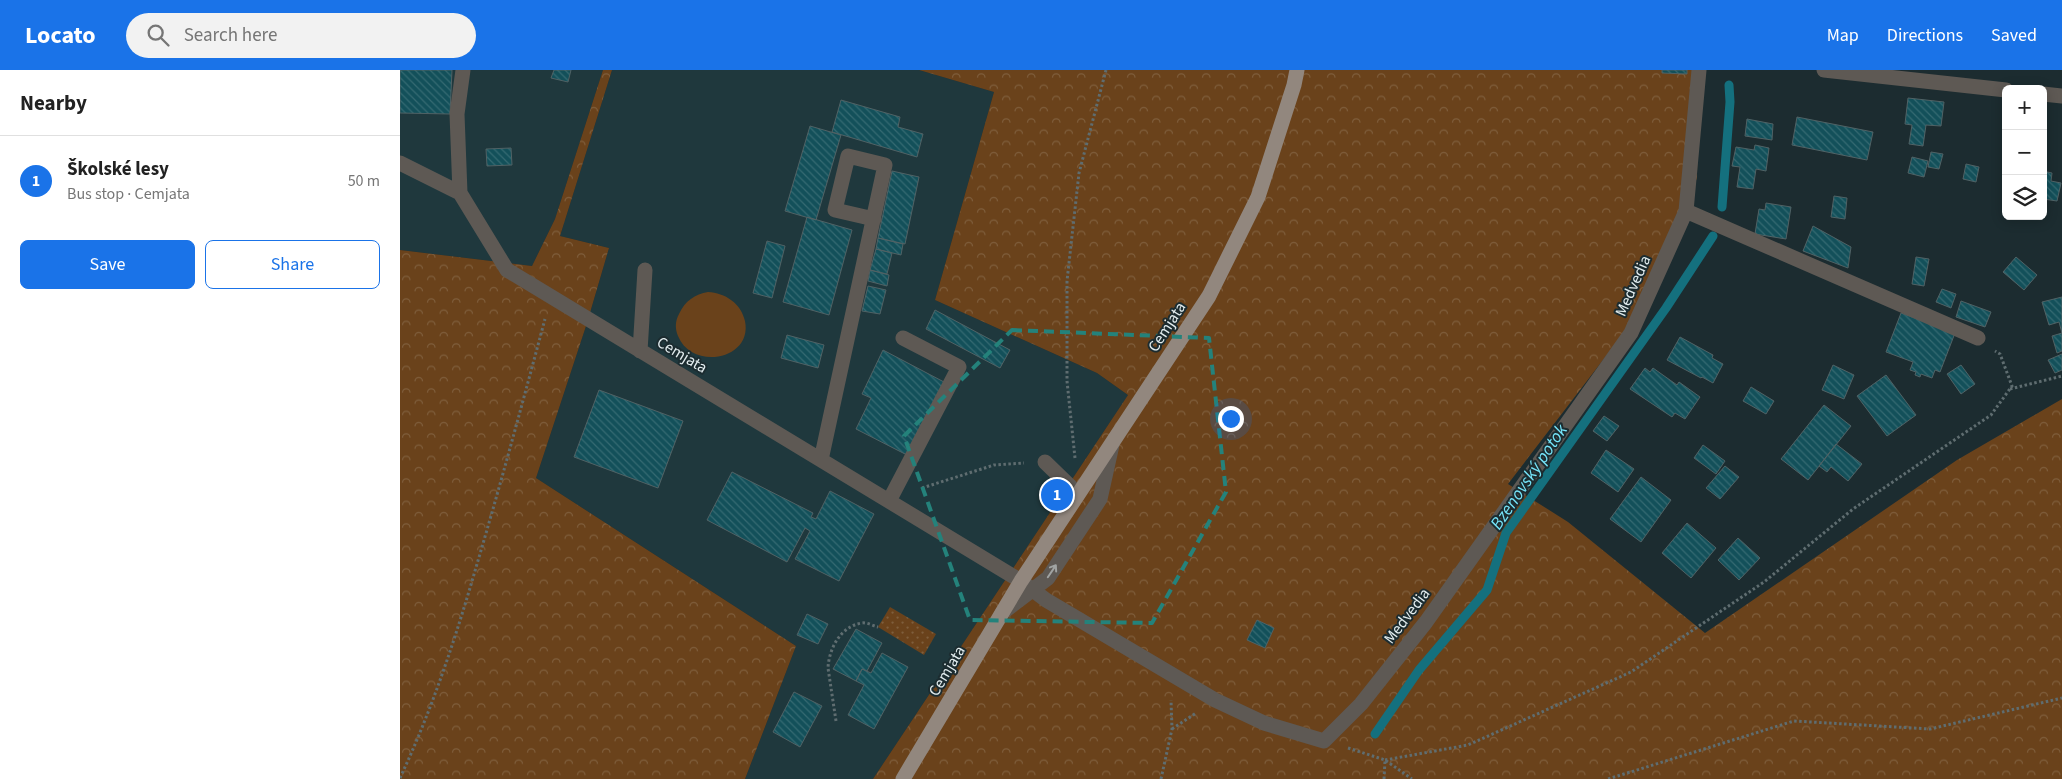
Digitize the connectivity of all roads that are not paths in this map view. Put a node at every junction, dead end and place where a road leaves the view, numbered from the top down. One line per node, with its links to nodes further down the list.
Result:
1 (463, 70): 9 (street, Cemjata)
2 (1298, 70): 16 (main road, Cemjata)
3 (1699, 70): 10 (street, Medvedia)
4 (1824, 70): 5 (street)
5 (2002, 90)
6 (2047, 94): 7 (street)
7 (2062, 96)
8 (400, 163): 9 (street)
9 (460, 193): 15 (street, Cemjata)
10 (1686, 211): 14 (street); 21 (street, Medvedia)
11 (874, 219): 11 (street); 17 (street)
12 (645, 270): 15 (street)
13 (903, 338): 20 (street)
14 (1978, 338)
15 (640, 351): 17 (street, Cemjata)
16 (1112, 442): 19 (main road, Cemjata); 21 (street, one-way to 16)
17 (821, 460): 20 (street, Cemjata)
18 (1045, 462): 19 (street)
19 (1078, 494): 21 (main road, Cemjata)
20 (889, 501): 21 (street, Cemjata)
21 (1027, 585): 22 (main road, Cemjata)
22 (903, 779)

